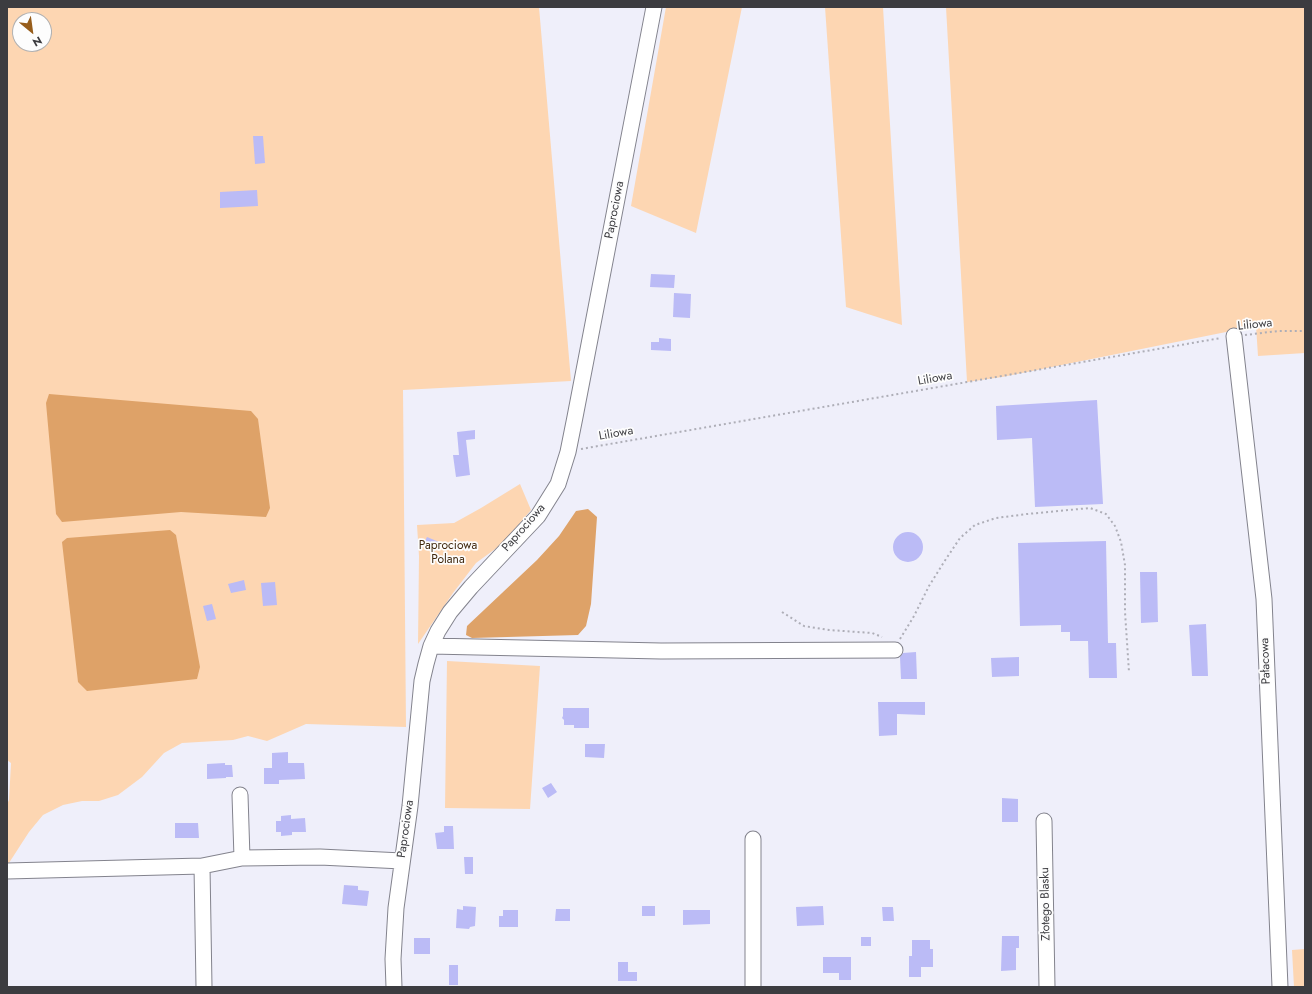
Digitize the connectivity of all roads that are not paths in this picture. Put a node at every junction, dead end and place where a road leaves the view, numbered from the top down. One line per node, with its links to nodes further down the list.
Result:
1 (654, 7): 3 (street, Paprociowa)
2 (1234, 336): 16 (street, Pałacowa)
3 (431, 646): 4 (street); 9 (street, Paprociowa)
4 (895, 650)
5 (240, 795): 8 (street)
6 (1044, 821): 15 (street, Złotego Blasku)
7 (753, 839): 14 (street)
8 (242, 858): 9 (street); 10 (street)
9 (402, 861): 13 (street, Paprociowa)
10 (202, 866): 11 (street); 12 (street)
11 (7, 871)
12 (204, 987)
13 (394, 987)
14 (753, 987)
15 (1047, 987)
16 (1280, 987)

